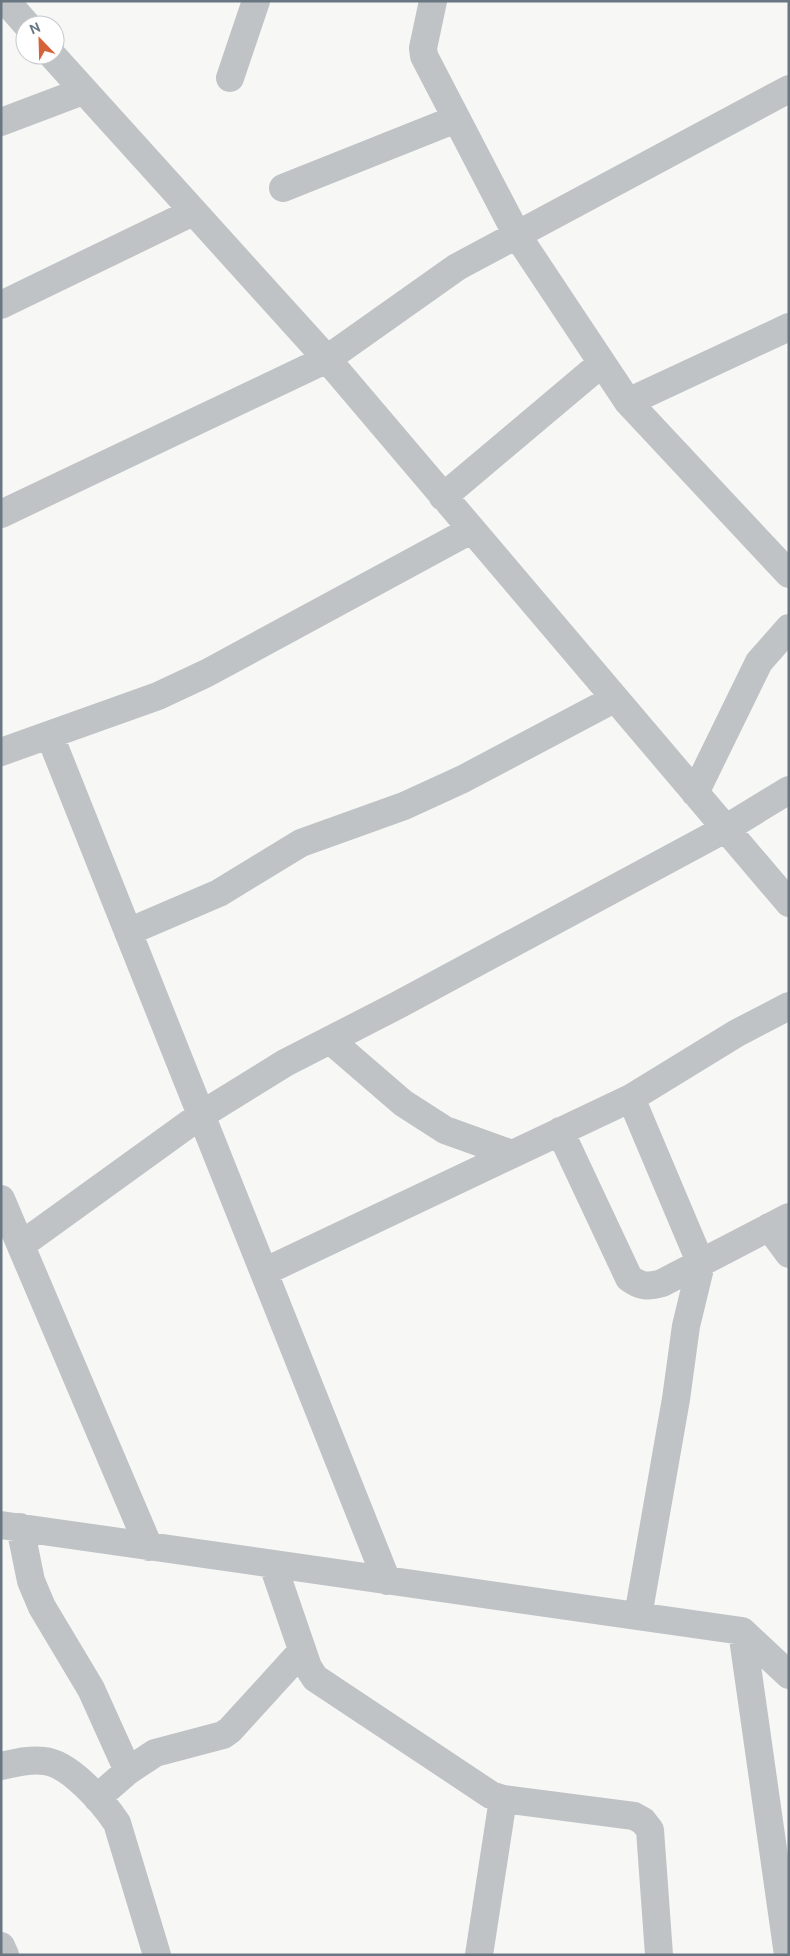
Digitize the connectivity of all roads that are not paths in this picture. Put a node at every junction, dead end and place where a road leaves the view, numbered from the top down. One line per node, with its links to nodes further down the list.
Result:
1 (6, 1): 4 (street)
2 (256, 1): 6 (street)
3 (430, 2): 9 (street)
4 (18, 15)
5 (61, 65): 8 (street)
6 (230, 78)
7 (789, 90): 13 (street)
8 (83, 91): 10 (street); 12 (street)
9 (456, 119): 11 (street); 13 (street)
10 (1, 122)
11 (283, 188)
12 (193, 212): 14 (street); 16 (street)
13 (517, 235): 16 (street); 17 (street)
14 (1, 304)
15 (789, 327): 18 (street)
16 (327, 359): 19 (street); 20 (street)
17 (602, 363): 18 (street); 19 (street)
18 (628, 402): 22 (street)
19 (444, 497): 21 (street)
20 (1, 514)
21 (471, 530): 24 (street); 25 (street)
22 (788, 571)
23 (789, 628): 28 (street)
24 (614, 699): 28 (street); 31 (street)
25 (50, 736): 26 (street); 31 (street)
26 (1, 752)
27 (789, 790): 29 (street)
28 (694, 793): 29 (street)
29 (726, 829): 30 (street); 33 (street)
30 (789, 903)
31 (128, 932): 35 (street)
32 (789, 1006): 34 (street)
33 (330, 1040): 35 (street); 37 (street)
34 (631, 1098): 36 (street); 42 (street)
35 (201, 1115): 40 (street); 43 (street)
36 (560, 1131): 37 (street); 42 (street)
37 (512, 1154): 43 (street)
38 (1, 1199): 40 (street)
39 (779, 1222): 41 (street); 42 (street)
40 (20, 1245): 45 (street)
41 (789, 1254)
42 (701, 1264): 48 (street)
43 (264, 1272): 47 (street)
44 (10, 1526): 45 (street); 53 (street)
45 (150, 1547): 46 (street)
46 (273, 1565): 47 (street); 50 (street)
47 (387, 1581): 48 (street)
48 (638, 1616): 49 (street)
49 (742, 1631): 51 (street); 61 (street)
50 (302, 1651): 53 (street); 55 (street)
51 (789, 1676)
52 (1, 1766): 54 (street)
53 (128, 1771): 54 (street)
54 (98, 1798): 58 (street)
55 (503, 1799): 59 (street); 60 (street)
56 (1, 1946): 57 (street)
57 (5, 1955)
58 (157, 1955)
59 (479, 1955)
60 (659, 1955)
61 (788, 1955)

